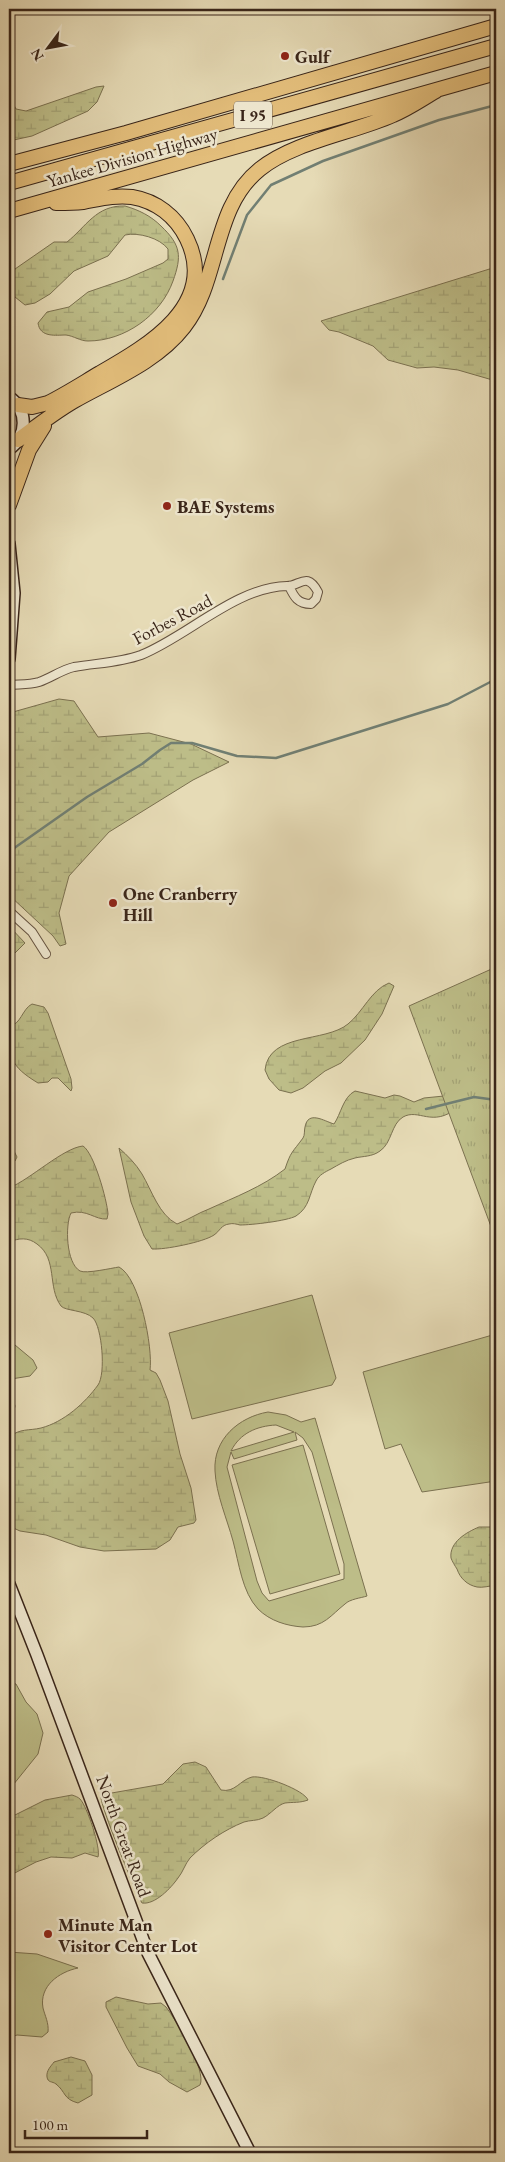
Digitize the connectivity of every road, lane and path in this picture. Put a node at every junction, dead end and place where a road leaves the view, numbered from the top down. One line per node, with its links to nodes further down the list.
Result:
1 (496, 26): 5 (highway)
2 (496, 46): 6 (highway, Yankee Division Highway / I 95)
3 (496, 73): 4 (highway, Yankee Division Highway / I 95)
4 (436, 91): 7 (highway, Yankee Division Highway / I 95); 10 (highway)
5 (9, 164)
6 (9, 183)
7 (36, 203): 8 (highway, Yankee Division Highway / I 95); 9 (highway)
8 (9, 210)
9 (13, 401): 11 (main road)
10 (59, 410): 11 (highway); 12 (highway)
11 (14, 445)
12 (9, 505)
13 (9, 544): 15 (main road)
14 (289, 586): 16 (street, Forbes Road)
15 (9, 660)
16 (9, 685)
17 (9, 911): 18 (street)
18 (46, 954)
19 (9, 1584): 20 (main road, North Great Road)
20 (250, 2153)

